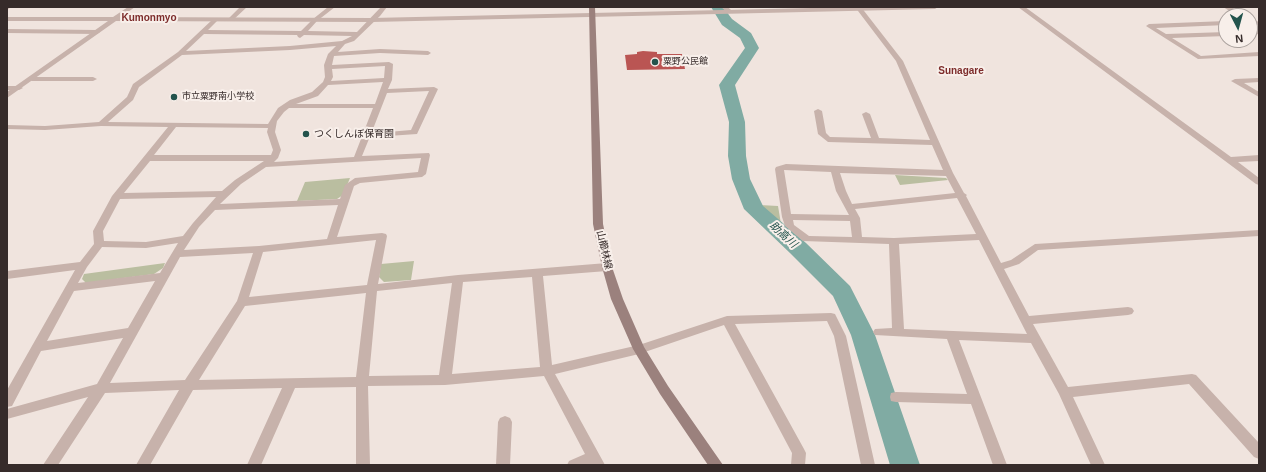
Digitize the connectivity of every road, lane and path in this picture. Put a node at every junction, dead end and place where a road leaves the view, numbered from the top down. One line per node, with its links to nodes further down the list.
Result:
1 (132, 7): 12 (street)
2 (244, 7): 14 (street)
3 (332, 7): 15 (street)
4 (384, 7): 16 (street)
5 (935, 7): 7 (street)
6 (1022, 7): 57 (street)
7 (859, 8): 8 (street); 52 (street)
8 (784, 9): 9 (street)
9 (726, 10): 10 (street)
10 (592, 11): 16 (street); 81 (main road, 山櫛林線)
11 (7, 19): 12 (street)
12 (115, 19): 13 (street); 19 (street)
13 (215, 20): 14 (street); 20 (street)
14 (230, 20): 15 (street)
15 (315, 20): 16 (street); 21 (street)
16 (372, 20): 22 (street)
17 (1218, 23): 24 (street)
18 (7, 31): 19 (street)
19 (97, 32): 32 (street)
20 (202, 32): 21 (street); 27 (street)
21 (302, 33): 22 (street); 26 (street)
22 (358, 34): 25 (street)
23 (1218, 34): 24 (street)
24 (1165, 36): 29 (street)
25 (343, 43): 26 (street); 30 (street)
26 (290, 48): 27 (street)
27 (180, 53): 46 (street)
28 (428, 53): 30 (street)
29 (1259, 53)
30 (331, 54): 31 (street)
31 (328, 68): 34 (street); 36 (street)
32 (32, 79): 33 (street); 38 (street)
33 (93, 79)
34 (388, 80): 36 (street); 39 (street)
35 (1259, 80): 40 (street)
36 (326, 84): 42 (street)
37 (7, 88): 38 (street)
38 (19, 88): 41 (street)
39 (384, 91): 43 (street); 50 (street)
40 (1259, 95)
41 (7, 96)
42 (287, 106): 43 (street); 48 (street)
43 (378, 106): 50 (street)
44 (818, 111): 51 (street)
45 (866, 114): 51 (street)
46 (101, 124): 47 (street); 49 (street)
47 (174, 125): 48 (street); 53 (street)
48 (272, 126): 54 (street)
49 (7, 127)
50 (368, 131): 56 (street)
51 (876, 141): 52 (street)
52 (936, 143): 60 (street)
53 (147, 158): 54 (street); 63 (street)
54 (274, 158): 58 (street)
55 (1259, 158): 57 (street)
56 (357, 159): 58 (street); 65 (street)
57 (1230, 160): 61 (street)
58 (263, 165): 62 (street)
59 (835, 170): 60 (street); 67 (street); 68 (street)
60 (949, 173): 64 (street)
61 (1258, 180)
62 (224, 194): 63 (street); 66 (street)
63 (117, 196): 76 (street)
64 (962, 196): 67 (street); 71 (street)
65 (344, 202): 66 (street); 73 (street)
66 (212, 207): 72 (street)
67 (850, 208): 69 (street)
68 (787, 217): 69 (street); 74 (street)
69 (855, 218): 74 (street)
70 (1259, 232): 80 (street)
71 (982, 237): 75 (street); 80 (street)
72 (186, 239): 76 (street); 78 (street)
73 (330, 241): 77 (street); 87 (street)
74 (857, 241): 75 (street)
75 (894, 241): 94 (street)
76 (99, 244): 79 (street)
77 (259, 249): 78 (street); 88 (street)
78 (177, 254): 84 (street)
79 (83, 265): 83 (street); 86 (street)
80 (998, 266): 91 (street)
81 (607, 267): 82 (street); 98 (main road, 山櫛林線)
82 (537, 273): 85 (street); 99 (street)
83 (7, 275)
84 (163, 276): 86 (street); 92 (street)
85 (458, 279): 87 (street); 100 (street)
86 (71, 288): 97 (street)
87 (372, 288): 88 (street); 101 (street)
88 (242, 302): 103 (street)
89 (1128, 311): 91 (street)
90 (727, 320): 98 (street); 120 (street); 121 (street)
91 (1025, 320): 96 (street)
92 (133, 332): 97 (street); 104 (street)
93 (879, 332): 94 (street)
94 (898, 333): 95 (street)
95 (952, 336): 96 (street); 107 (street)
96 (1034, 339): 105 (street)
97 (38, 347): 108 (street)
98 (639, 348): 99 (street); 119 (main road, 山櫛林線)
99 (547, 372): 100 (street); 112 (street)
100 (445, 380): 101 (street)
101 (362, 382): 102 (street); 116 (street)
102 (291, 383): 103 (street); 115 (street)
103 (189, 385): 104 (street); 114 (street)
104 (101, 388): 109 (street); 113 (street)
105 (1065, 393): 111 (street); 123 (street)
106 (896, 397): 107 (street)
107 (975, 399): 122 (street)
108 (7, 402)
109 (7, 414)
110 (506, 422): 117 (street)
111 (1259, 453)
112 (596, 461): 118 (street)
113 (50, 465)
114 (143, 465)
115 (254, 465)
116 (363, 465)
117 (503, 465)
118 (574, 465)
119 (716, 465)
120 (798, 465)
121 (868, 465)
122 (1000, 465)
123 (1098, 465)

